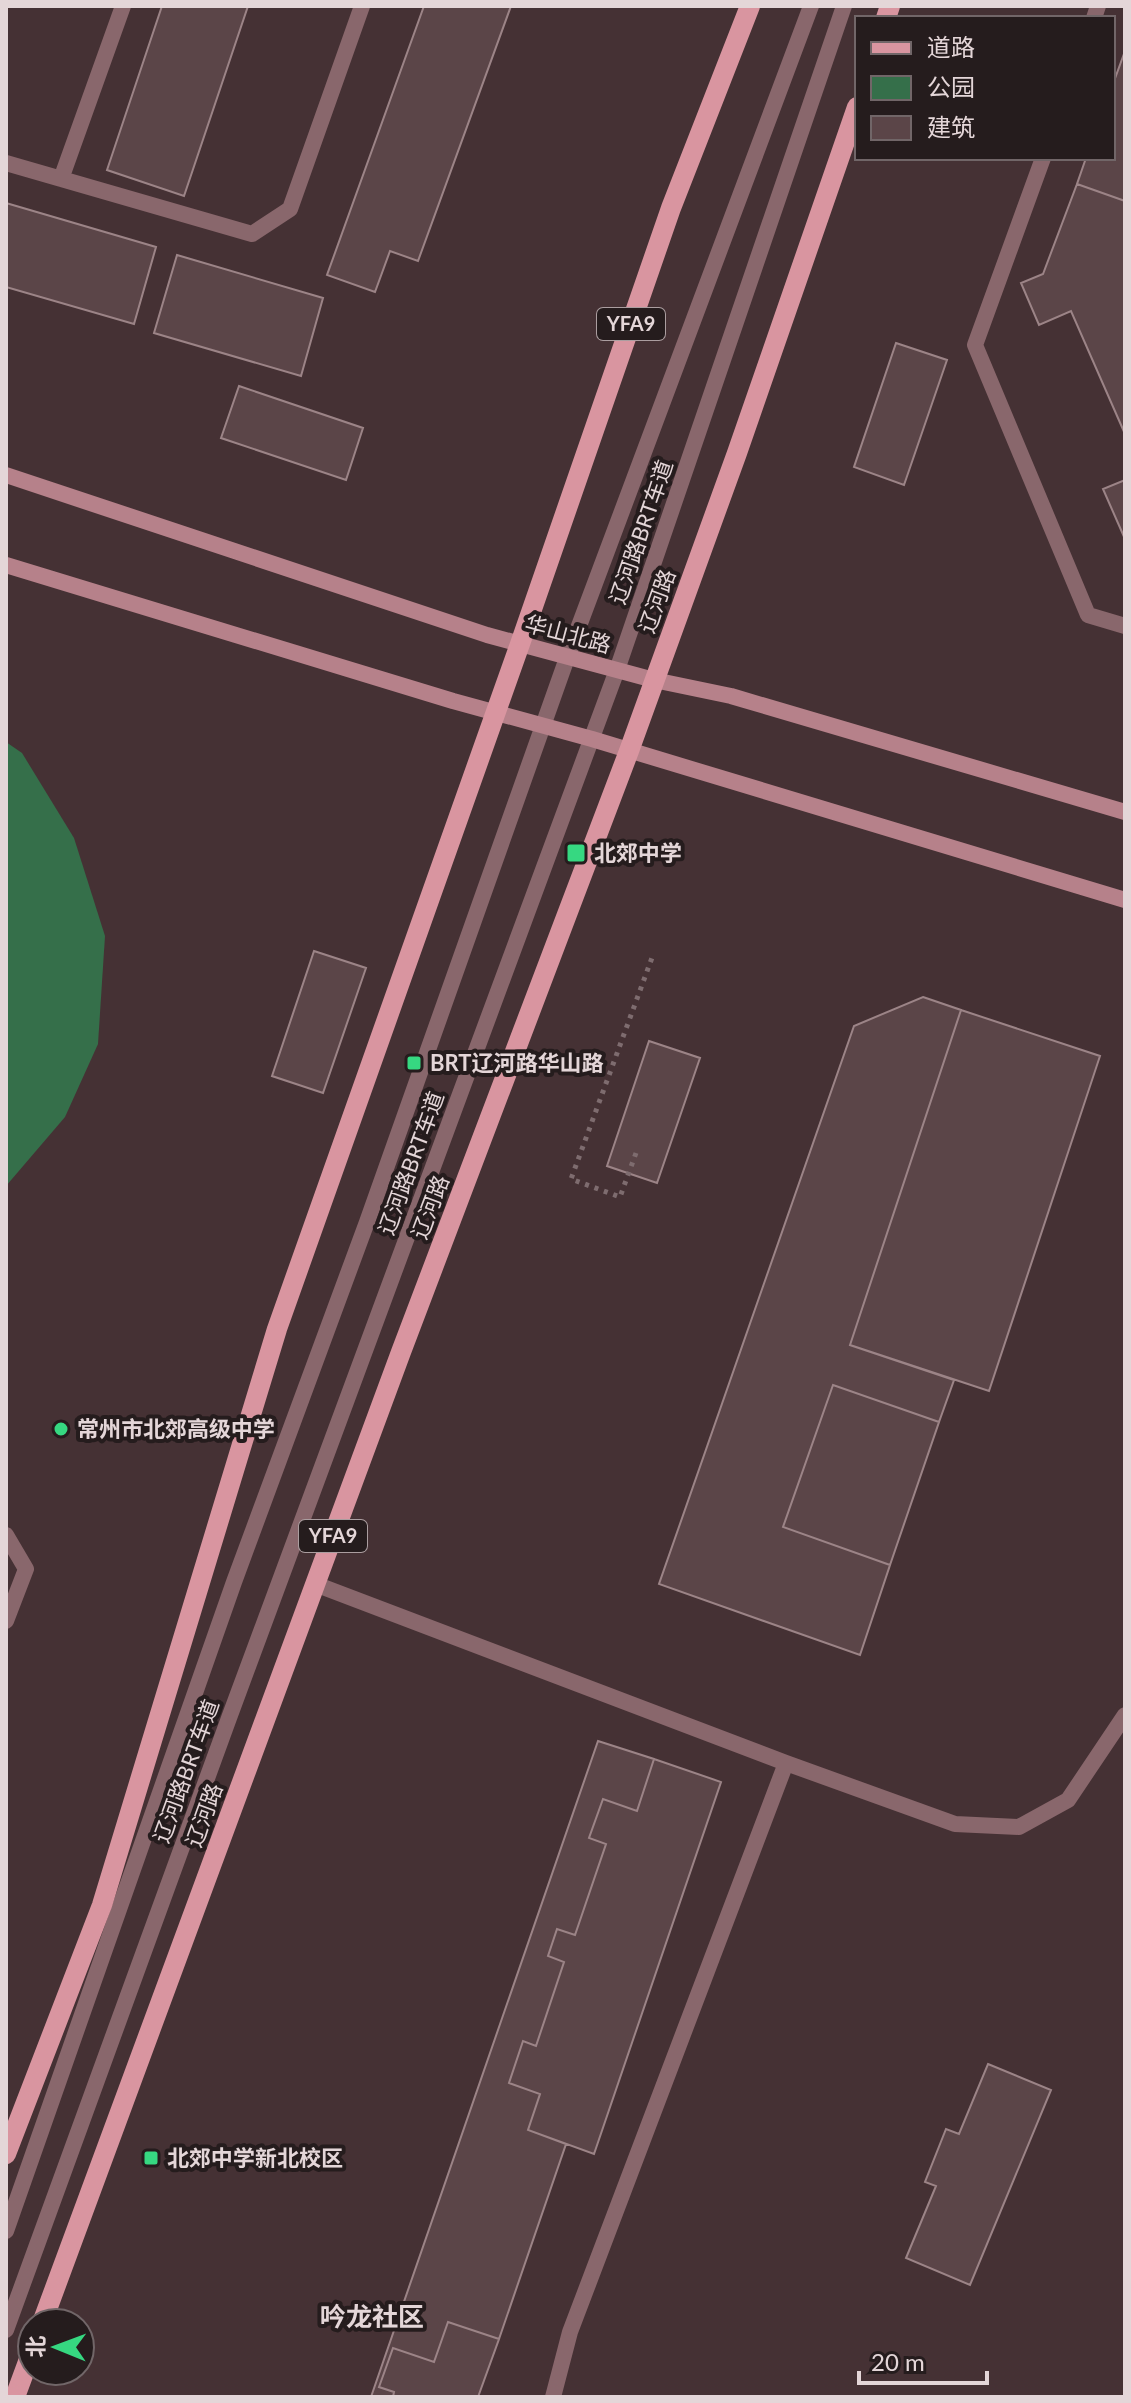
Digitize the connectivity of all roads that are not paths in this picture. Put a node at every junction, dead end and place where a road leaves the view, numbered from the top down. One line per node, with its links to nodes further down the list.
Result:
1 (123, 6): 9 (lane)
2 (362, 6): 9 (lane)
3 (750, 6): 13 (main road, YFA9)
4 (811, 6): 14 (lane, 辽河路BRT车道)
5 (844, 6): 15 (lane, 辽河路BRT车道)
6 (855, 113): 16 (main road, 辽河路 / YFA9)
7 (1042, 160): 12 (lane)
8 (6, 163): 9 (lane)
9 (61, 179)
10 (6, 475): 13 (main road, 华山北路)
11 (6, 565): 17 (main road)
12 (1125, 626)
13 (520, 644): 14 (main road, 华山北路); 17 (main road, YFA9)
14 (567, 658): 15 (main road, 华山北路); 18 (lane, 辽河路BRT车道)
15 (617, 670): 16 (main road, 华山北路); 19 (lane, 辽河路BRT车道)
16 (654, 680): 20 (main road, 辽河路 / YFA9); 21 (main road, 华山北路)
17 (496, 711): 18 (main road); 28 (main road, YFA9)
18 (544, 725): 19 (main road); 29 (lane, 辽河路BRT车道)
19 (592, 739): 20 (main road); 31 (lane, 辽河路BRT车道)
20 (629, 751): 22 (main road); 24 (main road, 辽河路 / YFA9)
21 (1125, 812)
22 (1125, 900)
23 (6, 1535): 25 (lane)
24 (315, 1584): 27 (lane); 30 (main road, 辽河路 / YFA9)
25 (6, 1621)
26 (1125, 1715): 27 (lane)
27 (786, 1763): 32 (lane)
28 (6, 2154)
29 (6, 2231)
30 (48, 2307)
31 (6, 2330)
32 (553, 2397)

